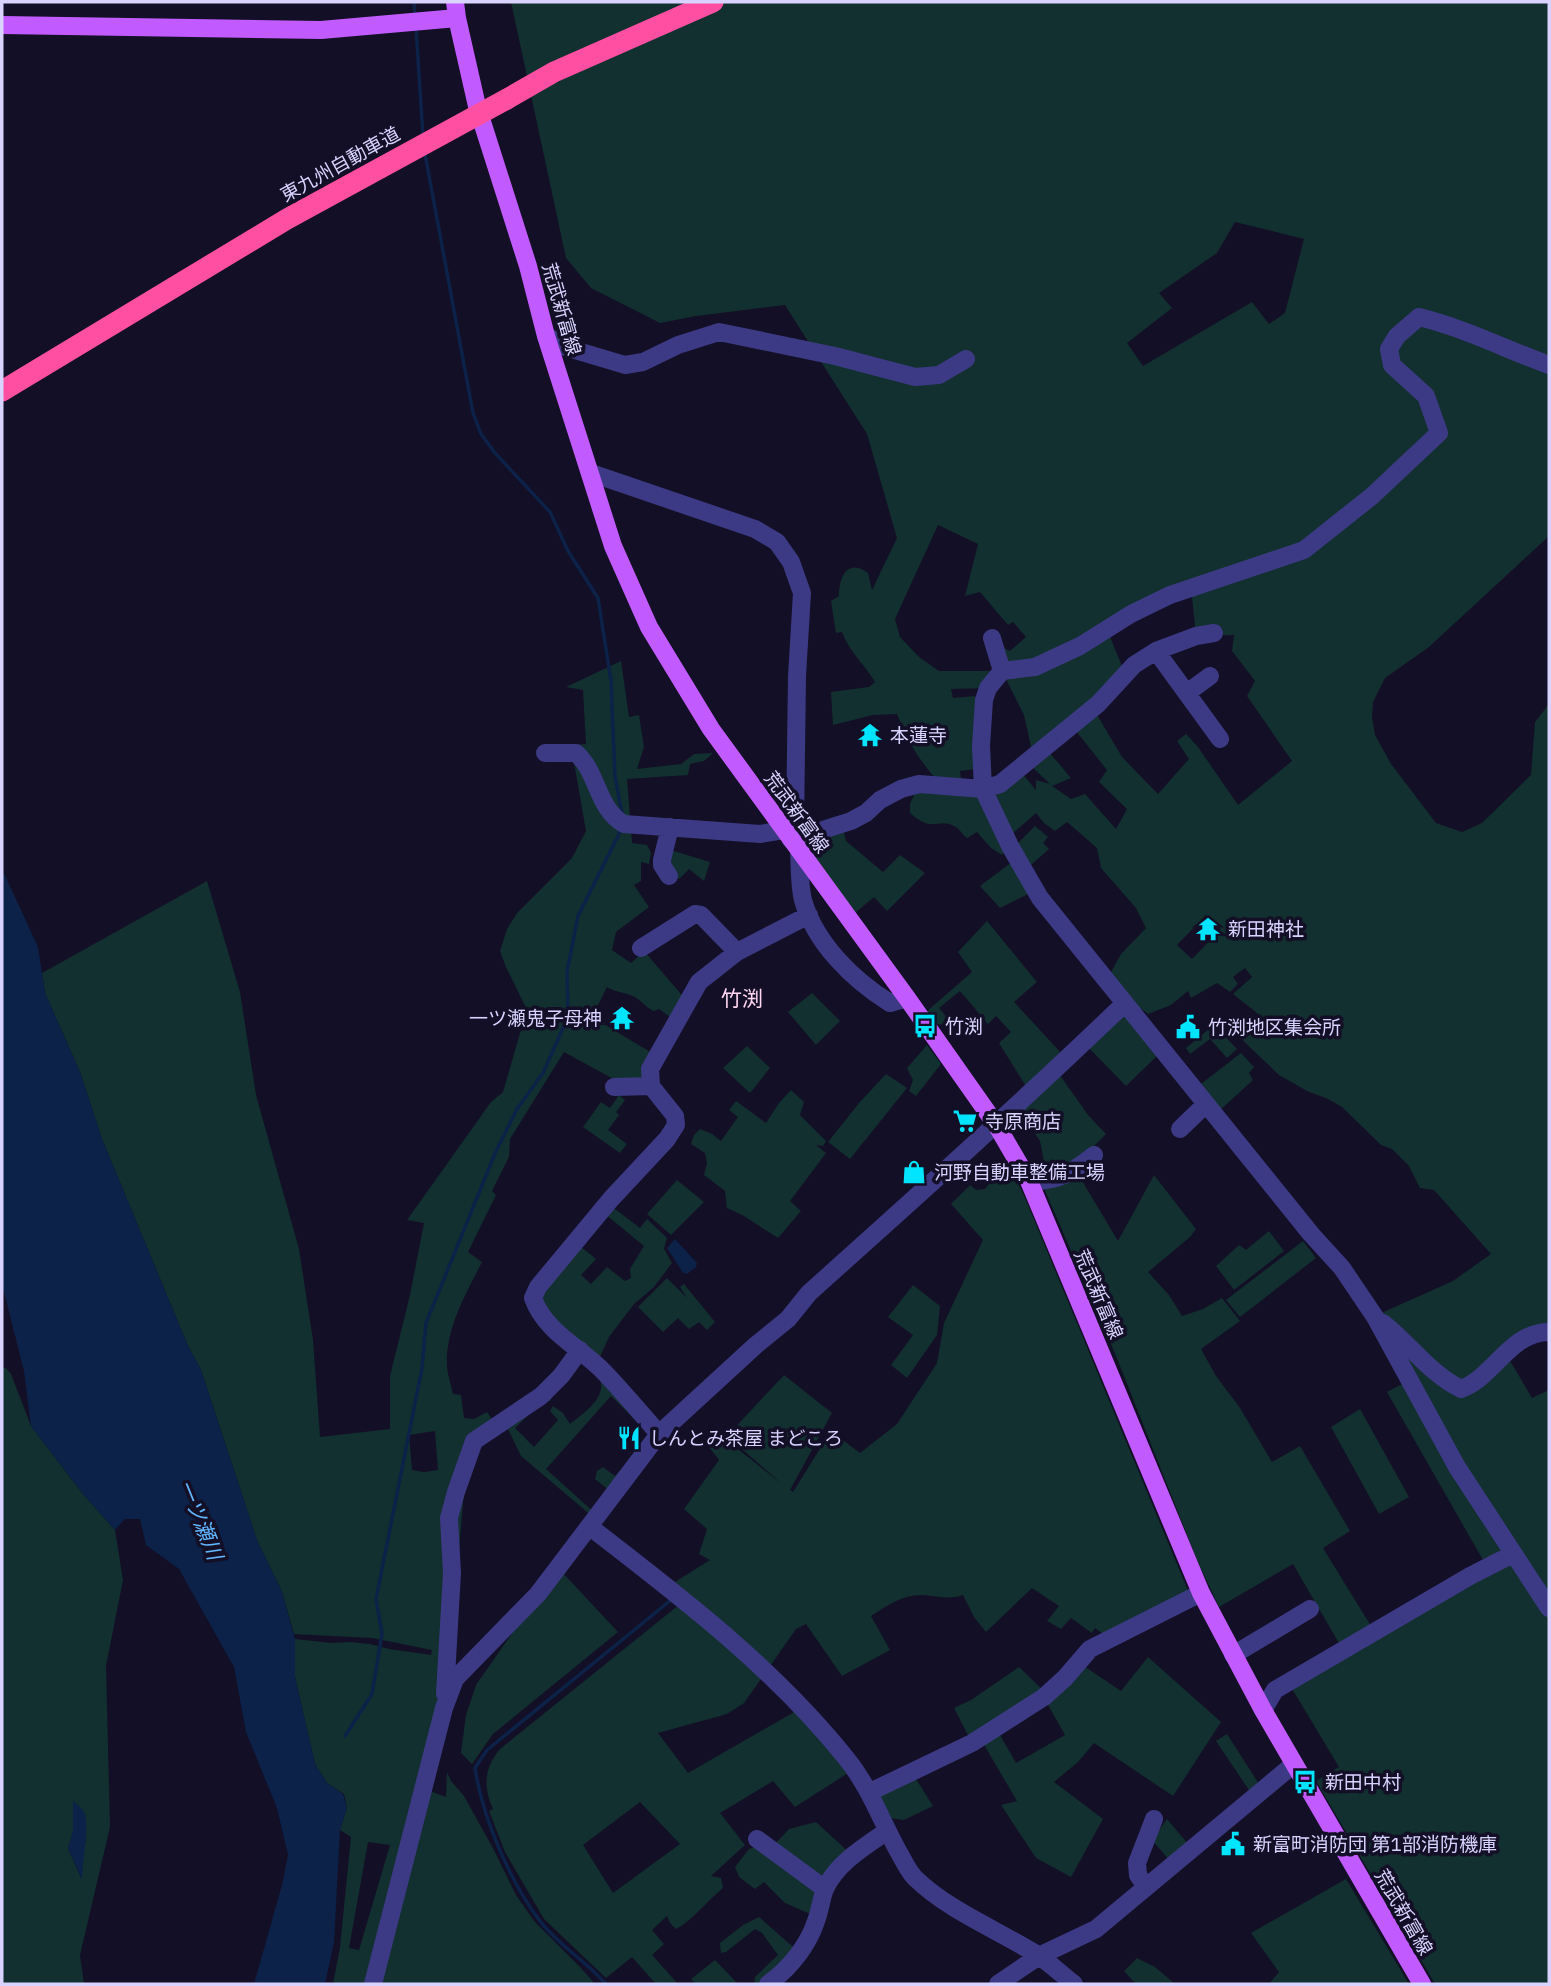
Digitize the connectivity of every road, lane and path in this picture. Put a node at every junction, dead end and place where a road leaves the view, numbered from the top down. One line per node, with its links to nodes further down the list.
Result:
1 (713, 2): 7 (highway, 東九州自動車道, bridge)
2 (456, 10): 3 (main road, 荒武新富線); 4 (main road, 荒武新富線)
3 (2, 26)
4 (546, 336): 5 (street); 8 (main road, 荒武新富線)
5 (966, 359)
6 (1549, 365): 12 (street)
7 (2, 391)
8 (591, 473): 19 (main road, 荒武新富線); 19 (street)
9 (1214, 634): 11 (street)
10 (992, 638): 12 (street)
11 (1156, 651): 14 (street); 17 (street)
12 (1002, 671): 17 (street)
13 (1210, 676): 14 (street)
14 (1187, 693): 15 (street)
15 (1220, 739)
16 (545, 753): 18 (street)
17 (984, 789): 19 (street); 25 (street)
18 (670, 827): 19 (street); 20 (street)
19 (791, 840): 21 (street); 24 (main road, 荒武新富線)
20 (669, 876)
21 (809, 915): 23 (street); 24 (street)
22 (641, 948): 23 (street)
23 (737, 952): 26 (street)
24 (907, 998): 29 (main road, 荒武新富線)
25 (1124, 1004): 28 (street); 29 (street)
26 (651, 1086): 27 (street); 35 (street)
27 (614, 1087)
28 (1206, 1104): 30 (street); 33 (street)
29 (996, 1126): 32 (main road, 荒武新富線); 36 (street)
30 (1180, 1129)
31 (1094, 1155): 32 (street)
32 (1029, 1181): 39 (main road, 荒武新富線)
33 (1375, 1317): 34 (street); 38 (street)
34 (1549, 1332)
35 (580, 1350): 36 (street); 43 (street)
36 (659, 1434): 37 (street)
37 (590, 1527): 43 (street); 46 (street)
38 (1513, 1554): 40 (street); 44 (street)
39 (1200, 1593): 42 (main road, 荒武新富線); 46 (street)
40 (1549, 1608)
41 (1310, 1609): 42 (street)
42 (1233, 1655): 44 (main road, 荒武新富線)
43 (444, 1708): 53 (street)
44 (1263, 1710): 45 (main road, 荒武新富線)
45 (1294, 1764): 50 (street); 57 (main road, 荒武新富線)
46 (870, 1792): 48 (street)
47 (1154, 1819): 50 (street)
48 (887, 1831): 51 (street); 52 (street)
49 (757, 1839): 51 (street)
50 (1146, 1887): 52 (street)
51 (825, 1889): 54 (street)
52 (1039, 1956): 55 (street); 56 (street)
53 (373, 1984)
54 (768, 1984)
55 (998, 1984)
56 (1074, 1984)
57 (1422, 1984)

